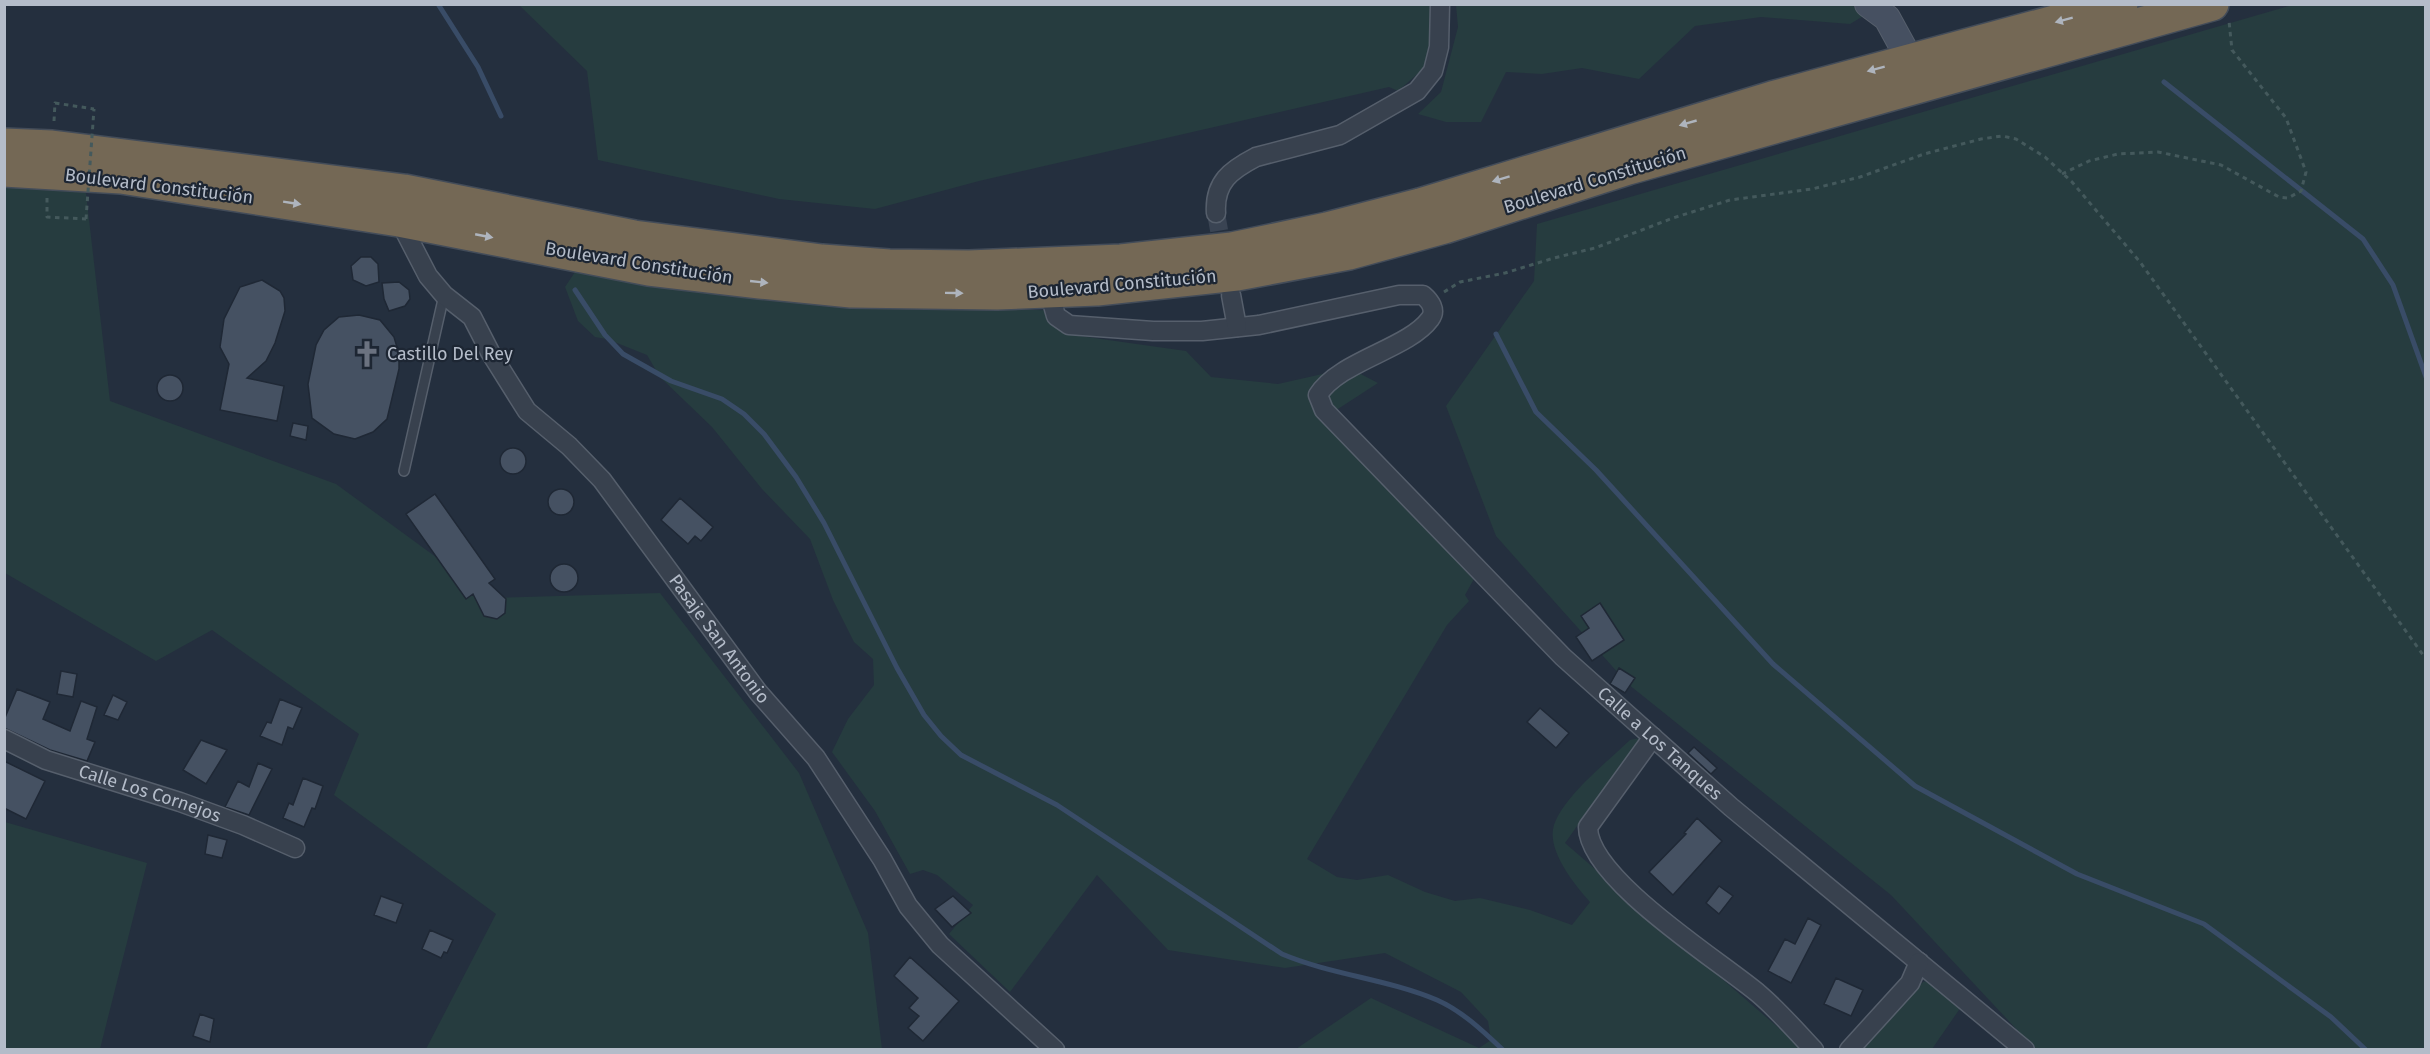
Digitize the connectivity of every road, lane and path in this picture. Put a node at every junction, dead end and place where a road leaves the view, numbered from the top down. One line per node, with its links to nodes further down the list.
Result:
1 (1440, 4): 10 (street)
2 (1868, 4): 5 (street)
3 (2121, 4): 5 (highway, Boulevard Constitución, one-way to 5)
4 (2221, 10): 9 (path); 13 (highway, Boulevard Constitución)
5 (1910, 60): 7 (highway, Boulevard Constitución, one-way to 7)
6 (55, 103): 11 (path, bridge)
7 (4, 145)
8 (4, 170): 12 (highway, Boulevard Constitución, one-way to 12)
9 (2062, 174): 16 (path); 19 (path)
10 (1216, 213)
11 (47, 217)
12 (399, 220): 13 (highway, Boulevard Constitución, one-way to 13); 14 (street, Pasaje San Antonio)
13 (1049, 291): 17 (street)
14 (444, 295): 18 (lane); 24 (street, Pasaje San Antonio)
15 (1231, 295): 17 (street)
16 (1430, 302): 17 (street); 20 (street, Calle a Los Tanques)
17 (1237, 327)
18 (404, 471)
19 (2426, 659)
20 (1653, 737): 23 (street, Calle a Los Tanques); 25 (street)
21 (4, 739): 22 (street, Calle Los Cornejos)
22 (295, 848)
23 (1919, 962): 26 (street); 27 (street, Calle a Los Tanques)
24 (1055, 1050)
25 (1814, 1050)
26 (1849, 1050)
27 (2025, 1050)

